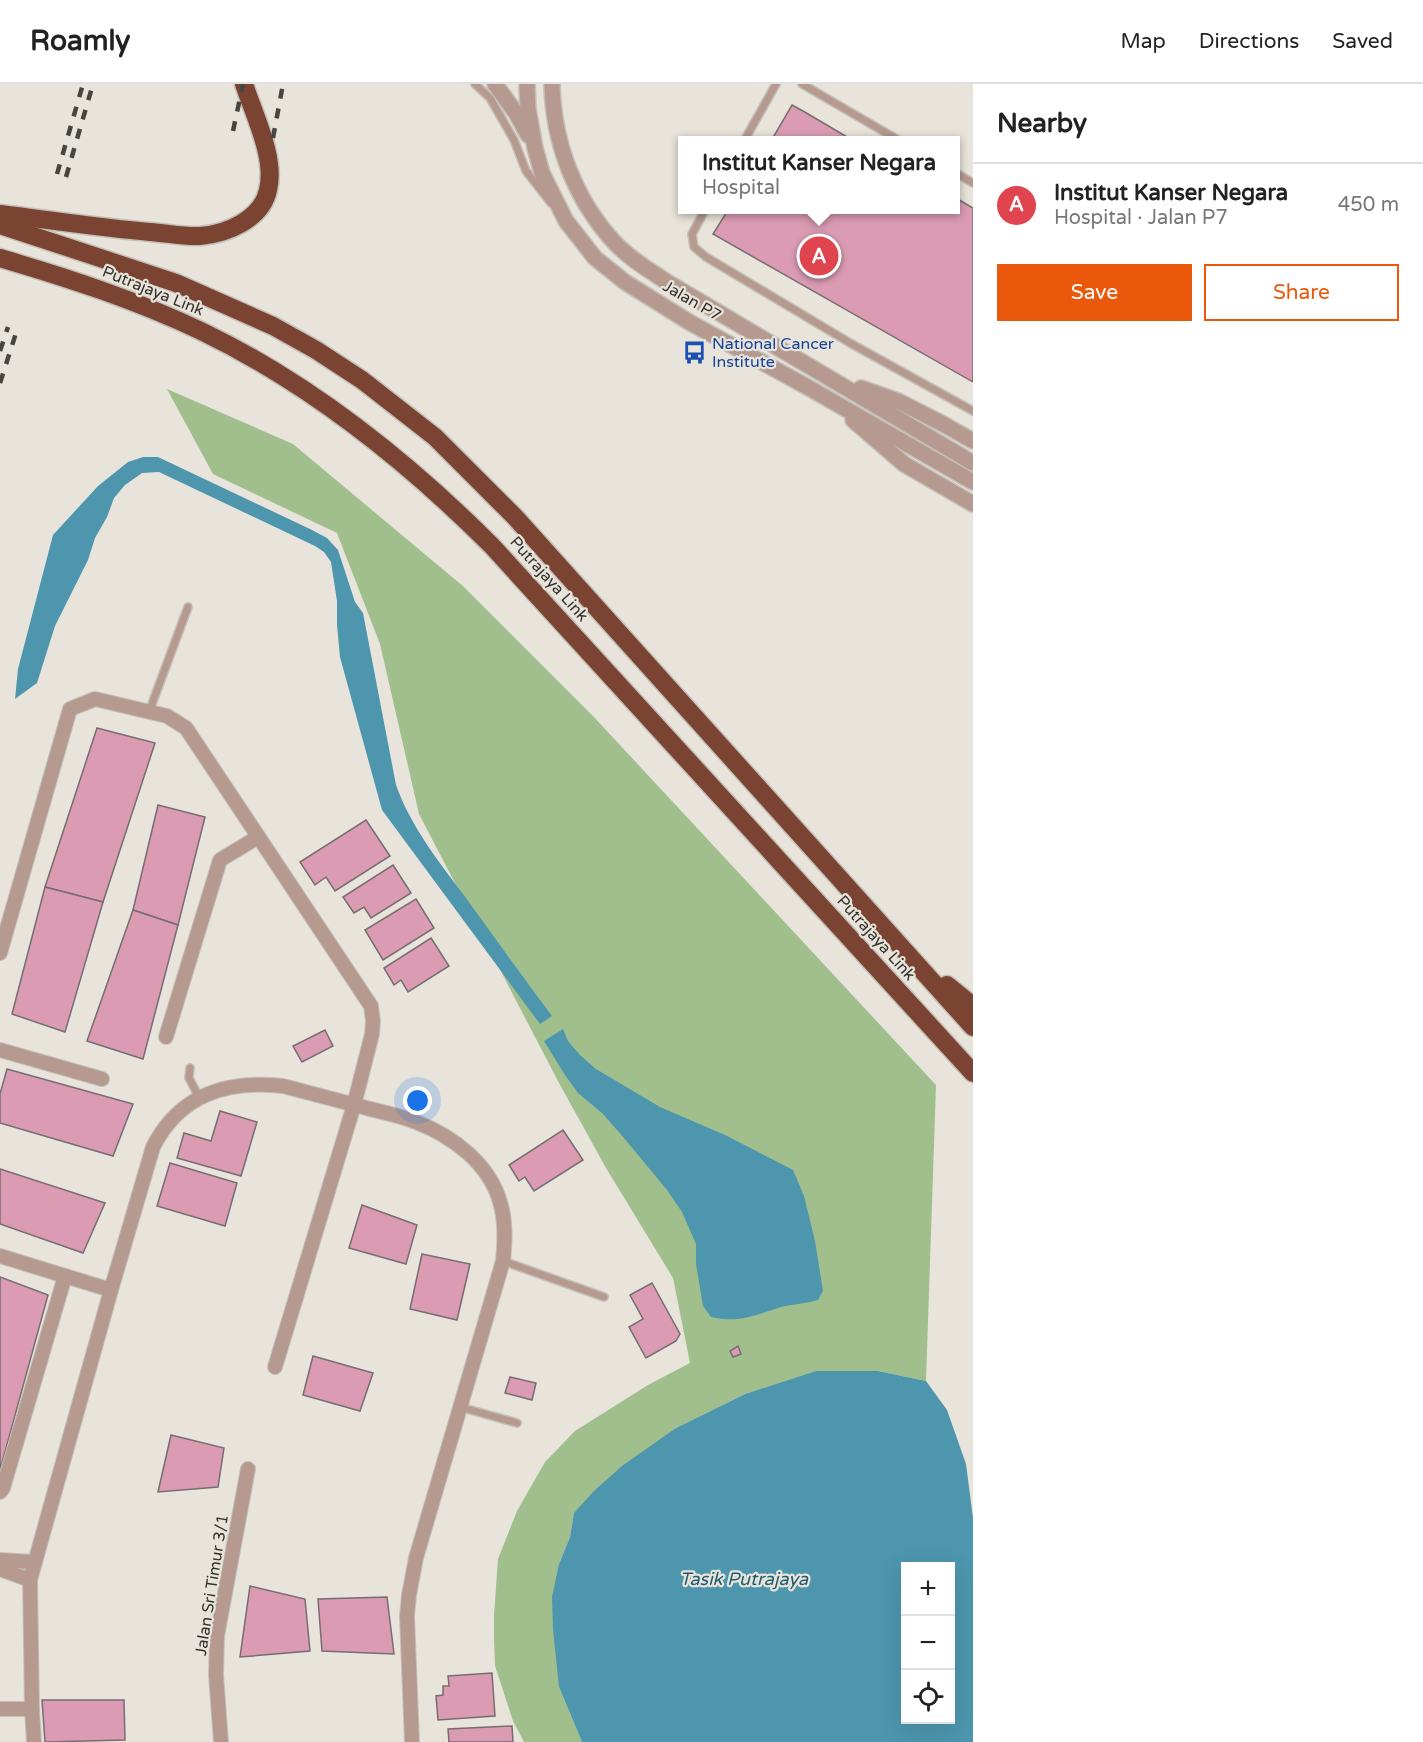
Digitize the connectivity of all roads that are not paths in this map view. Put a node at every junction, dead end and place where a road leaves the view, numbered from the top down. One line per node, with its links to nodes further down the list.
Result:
1 (244, 84): 13 (highway)
2 (475, 84): 15 (lane)
3 (495, 84): 10 (street)
4 (527, 84): 10 (street, Jalan P7)
5 (552, 84): 18 (street, Jalan P7)
6 (776, 84): 8 (lane)
7 (802, 84): 9 (lane)
8 (747, 136)
9 (891, 136)
10 (535, 148): 15 (street, Jalan P7)
11 (960, 175): 12 (lane)
12 (973, 183)
13 (0, 214)
14 (703, 214): 20 (lane)
15 (566, 221): 19 (street, Jalan P7)
16 (0, 225): 28 (highway, Putrajaya Link)
17 (0, 258): 35 (highway, Putrajaya Link)
18 (832, 379): 21 (street); 22 (street, Jalan P7)
19 (822, 395): 23 (street, Jalan P7); 24 (street)
20 (973, 411)
21 (973, 441)
22 (973, 463)
23 (973, 482)
24 (973, 504)
25 (188, 608): 26 (lane)
26 (149, 712): 27 (street); 29 (street)
27 (258, 837): 32 (street); 38 (street)
28 (897, 943): 30 (highway); 31 (highway)
29 (0, 953)
30 (973, 1006)
31 (973, 1027)
32 (166, 1038)
33 (0, 1050): 36 (street)
34 (190, 1068): 37 (lane)
35 (971, 1072)
36 (102, 1079)
37 (199, 1097): 38 (street); 42 (street)
38 (354, 1105): 40 (street); 44 (street)
39 (0, 1256): 41 (street)
40 (503, 1261): 43 (lane); 45 (street)
41 (65, 1276): 42 (street); 48 (street)
42 (111, 1290): 50 (street)
43 (604, 1297)
44 (275, 1367)
45 (460, 1407): 46 (lane); 57 (street)
46 (517, 1423)
47 (248, 1469): 56 (street, Jalan Sri Timur 3/1)
48 (0, 1492)
49 (0, 1560): 50 (street)
50 (34, 1562): 52 (street)
51 (0, 1569): 52 (street)
52 (30, 1580): 54 (street)
53 (0, 1709): 54 (street)
54 (32, 1709): 55 (street)
55 (34, 1742)
56 (221, 1742)
57 (412, 1742)

